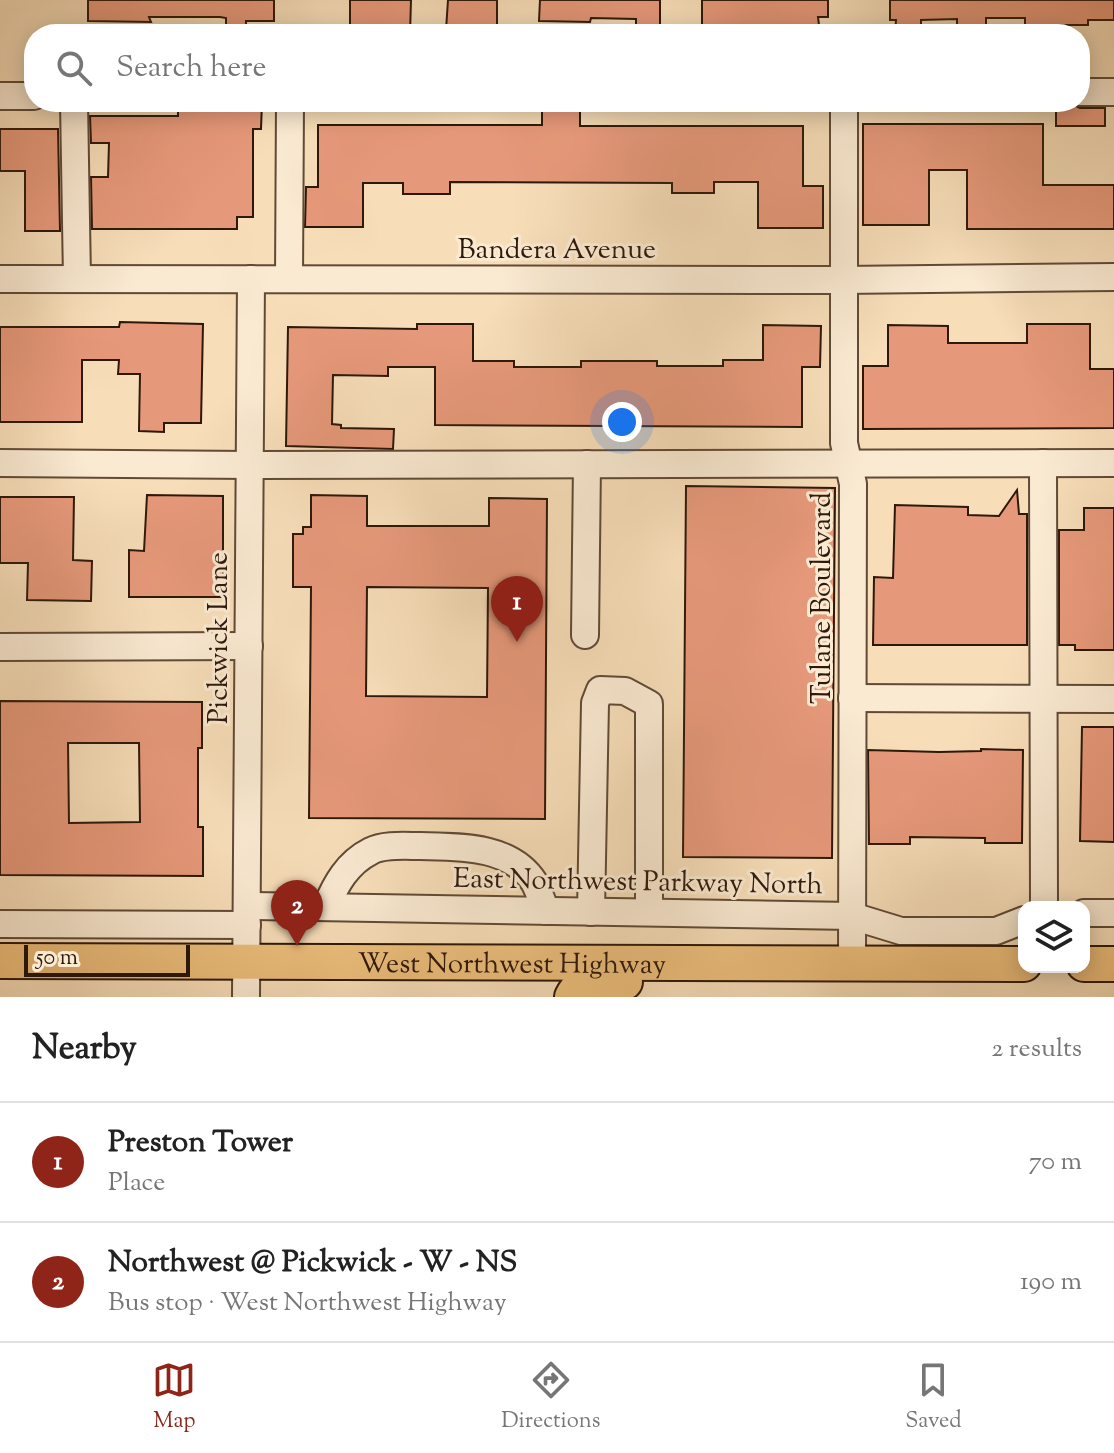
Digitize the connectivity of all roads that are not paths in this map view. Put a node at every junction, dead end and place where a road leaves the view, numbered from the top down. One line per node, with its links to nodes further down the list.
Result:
1 (1090, 92): 2 (street)
2 (1114, 92)
3 (0, 96): 4 (street)
4 (24, 96)
5 (74, 112): 10 (street)
6 (290, 112): 12 (street)
7 (844, 112): 13 (street, Tulane Boulevard)
8 (1114, 277): 13 (street, Bandera Avenue)
9 (0, 279): 10 (street, Bandera Avenue)
10 (77, 279): 11 (street, Bandera Avenue)
11 (251, 279): 12 (street, Bandera Avenue); 19 (street, Pickwick Lane)
12 (289, 279): 13 (street, Bandera Avenue)
13 (842, 280): 18 (street, Tulane Boulevard)
14 (0, 463): 19 (street)
15 (1043, 463): 16 (street); 18 (street); 24 (street)
16 (1114, 463)
17 (587, 464): 18 (street); 19 (street); 20 (street)
18 (849, 464): 23 (street, Tulane Boulevard)
19 (250, 465): 21 (street, Pickwick Lane)
20 (585, 635)
21 (249, 646): 22 (street); 33 (street, Pickwick Lane)
22 (0, 647)
23 (852, 698): 24 (street); 34 (street, Tulane Boulevard)
24 (1044, 699): 25 (street); 26 (street)
25 (1114, 699)
26 (1044, 901)
27 (326, 907): 28 (street, East Northwest Parkway North); 28 (street); 33 (street, East Northwest Parkway North)
28 (546, 911): 29 (street, East Northwest Parkway North)
29 (591, 912): 30 (street, East Northwest Parkway North); 30 (street)
30 (649, 912): 34 (street, East Northwest Parkway North)
31 (1090, 913): 32 (street)
32 (1114, 913)
33 (247, 916): 36 (street, East Northwest Parkway North); 38 (street, Pickwick Lane)
34 (852, 916): 35 (street, East Northwest Parkway North); 39 (street, Tulane Boulevard)
35 (1018, 922)
36 (0, 924)
37 (0, 961): 38 (main road, West Northwest Highway)
38 (247, 962): 39 (main road, West Northwest Highway); 43 (street, Pickwick Lane)
39 (849, 964): 40 (main road, West Northwest Highway); 44 (main road)
40 (1018, 964)
41 (1090, 964): 42 (main road)
42 (1114, 964)
43 (246, 997)
44 (572, 997)

